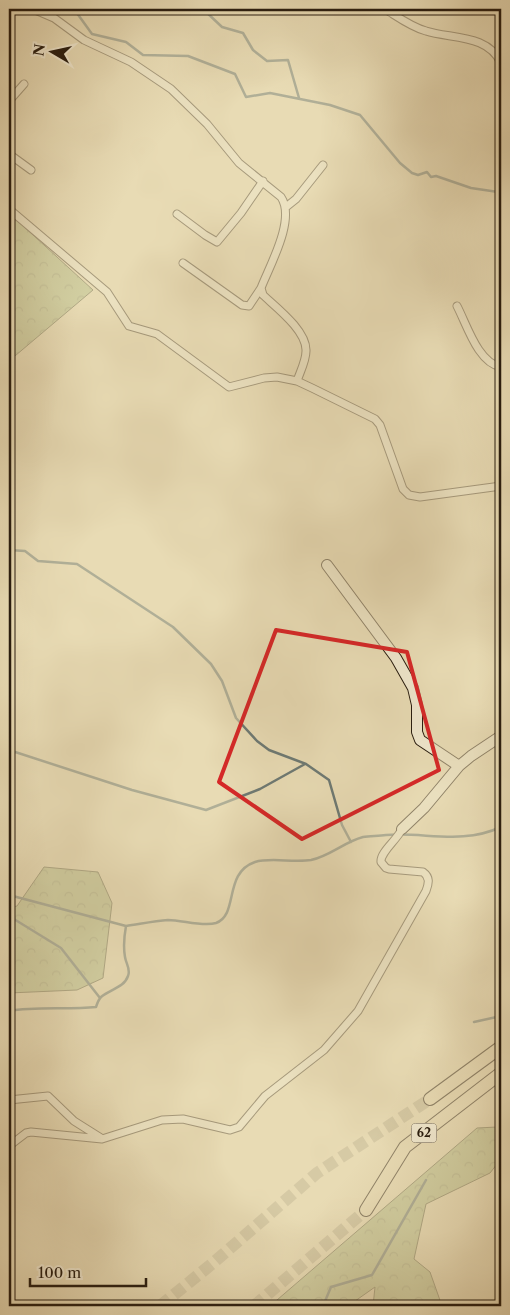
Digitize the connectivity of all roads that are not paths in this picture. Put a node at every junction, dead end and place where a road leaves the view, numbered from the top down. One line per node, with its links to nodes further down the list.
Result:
1 (33, 9): 9 (street)
2 (385, 9): 3 (street)
3 (501, 63)
4 (24, 84): 5 (street)
5 (9, 101)
6 (9, 154): 8 (street)
7 (323, 165): 10 (street)
8 (31, 170)
9 (263, 181): 10 (street); 12 (street)
10 (286, 206): 14 (street)
11 (9, 209): 17 (street)
12 (177, 214)
13 (183, 262): 14 (street)
14 (261, 288): 17 (street)
15 (457, 306): 16 (street)
16 (501, 367)
17 (297, 382): 18 (street)
18 (501, 486)
19 (326, 565): 21 (street)
20 (501, 736): 21 (street)
21 (459, 766): 22 (street)
22 (400, 834): 27 (street)
23 (501, 1048): 25 (highway)
24 (501, 1073): 29 (highway, 62)
25 (430, 1099)
26 (9, 1100): 27 (street)
27 (102, 1139): 28 (street)
28 (9, 1146)
29 (366, 1210)

